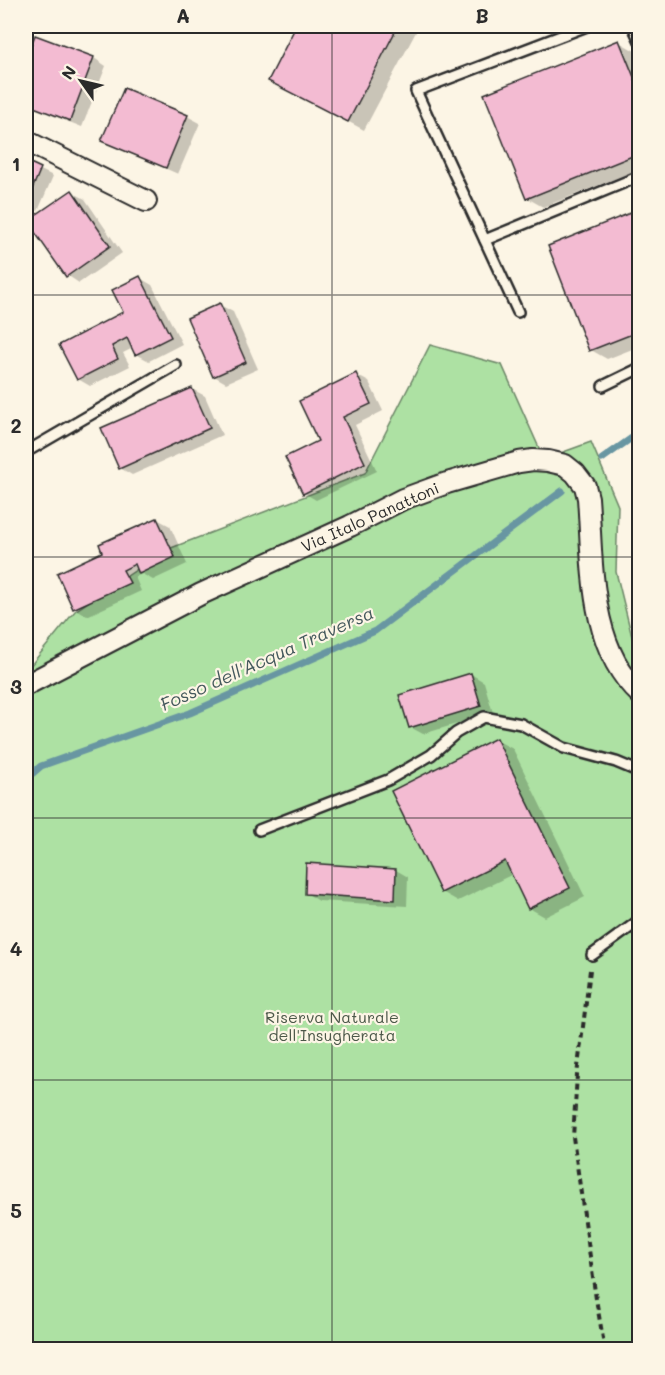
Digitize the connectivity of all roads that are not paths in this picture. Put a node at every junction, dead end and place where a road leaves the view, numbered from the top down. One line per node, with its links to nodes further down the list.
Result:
1 (587, 26): 7 (lane)
2 (633, 26): 3 (lane)
3 (639, 41)
4 (26, 141): 6 (street)
5 (639, 176): 7 (lane)
6 (146, 201)
7 (484, 240): 8 (lane)
8 (518, 312)
9 (176, 365): 12 (lane)
10 (639, 368): 11 (lane)
11 (603, 386)
12 (26, 452)
13 (26, 685): 14 (street, Via Italo Panattoni)
14 (639, 693)
15 (639, 772): 16 (lane)
16 (259, 830)
17 (639, 920): 18 (lane)
18 (592, 955)

